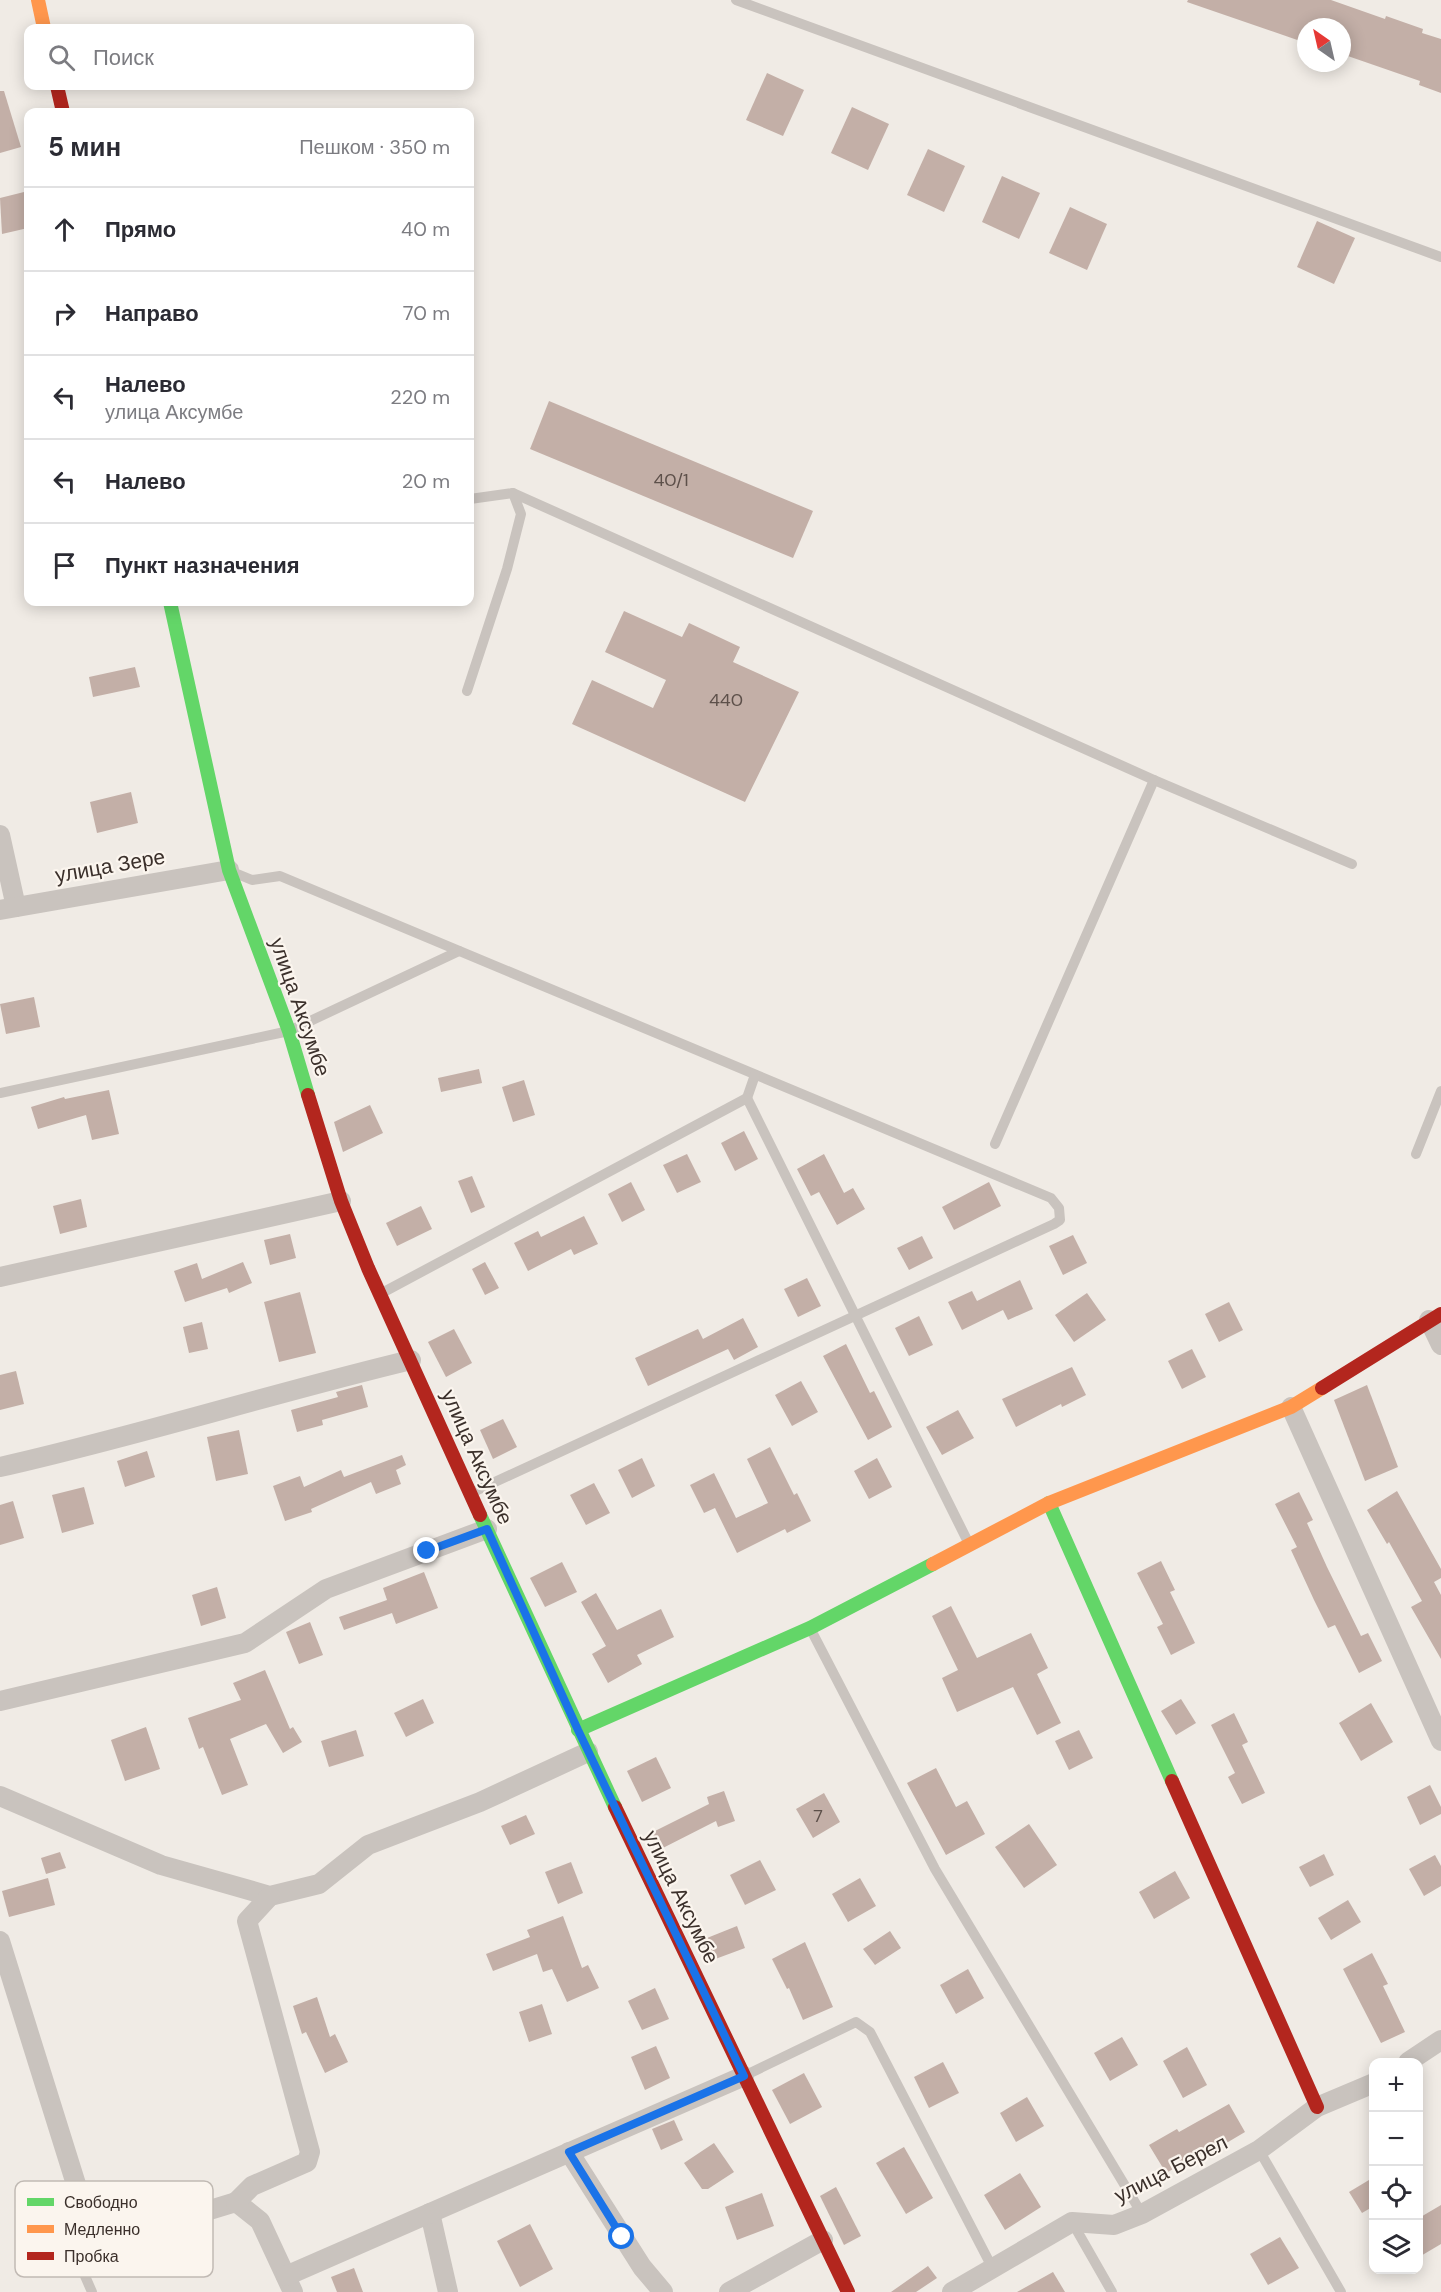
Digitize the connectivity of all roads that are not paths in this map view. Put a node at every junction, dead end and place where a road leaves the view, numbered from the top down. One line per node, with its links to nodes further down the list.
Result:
1 (38, 0): 3 (main road)
2 (736, 0): 6 (lane)
3 (43, 24)
4 (58, 90): 5 (main road)
5 (62, 108)
6 (1441, 257)
7 (513, 493): 8 (lane); 10 (lane); 11 (lane)
8 (474, 498)
9 (171, 606): 14 (main road, улица Аксумбе)
10 (467, 691)
11 (1154, 780): 13 (lane); 22 (lane)
12 (0, 835): 15 (street)
13 (1352, 864)
14 (229, 870): 15 (street, улица Зере); 16 (lane); 17 (main road, улица Аксумбе)
15 (8, 909)
16 (459, 951): 17 (lane); 18 (lane)
17 (289, 1031): 20 (lane); 24 (main road, улица Аксумбе)
18 (755, 1075): 21 (lane); 27 (lane)
19 (1441, 1090): 23 (lane)
20 (0, 1093)
21 (747, 1098): 26 (lane); 27 (lane)
22 (995, 1144)
23 (1416, 1154)
24 (341, 1201): 25 (street); 26 (main road, улица Аксумбе)
25 (0, 1277)
26 (380, 1294): 30 (main road, улица Аксумбе)
27 (855, 1315): 33 (lane); 36 (lane)
28 (1435, 1317): 29 (street); 31 (main road)
29 (1441, 1345)
30 (411, 1360): 32 (street); 33 (main road, улица Аксумбе)
31 (1291, 1407): 34 (main road); 40 (street)
32 (0, 1467)
33 (471, 1493): 35 (main road, улица Аксумбе)
34 (1049, 1503): 36 (main road); 49 (main road)
35 (487, 1529): 38 (street); 39 (main road, улица Аксумбе)
36 (969, 1544): 37 (main road)
37 (810, 1628): 39 (main road); 56 (lane)
38 (0, 1701)
39 (578, 1730): 41 (main road, улица Аксумбе)
40 (1441, 1741)
41 (588, 1752): 43 (street); 47 (main road, улица Аксумбе)
42 (0, 1796): 43 (street)
43 (270, 1896): 53 (street)
44 (0, 1941): 52 (street)
45 (1441, 2040): 46 (street)
46 (1414, 2058)
47 (744, 2076): 51 (street); 58 (main road, улица Аксумбе); 59 (lane)
48 (1369, 2084): 49 (street, улица Берел)
49 (1317, 2107): 50 (street, улица Берел)
50 (1259, 2150): 56 (street, улица Берел); 69 (lane)
51 (569, 2152): 55 (street); 64 (street)
52 (75, 2181)
53 (236, 2202): 54 (street); 61 (street)
54 (213, 2209)
55 (430, 2213): 61 (street); 63 (street)
56 (1142, 2214): 57 (street, улица Берел)
57 (1072, 2222): 59 (street); 68 (lane)
58 (823, 2240): 65 (street); 66 (main road, улица Аксумбе)
59 (993, 2269): 67 (street)
60 (85, 2277): 62 (lane)
61 (289, 2284)
62 (92, 2292)
63 (448, 2292)
64 (663, 2292)
65 (729, 2292)
66 (848, 2292)
67 (952, 2292)
68 (1112, 2292)
69 (1341, 2292)

